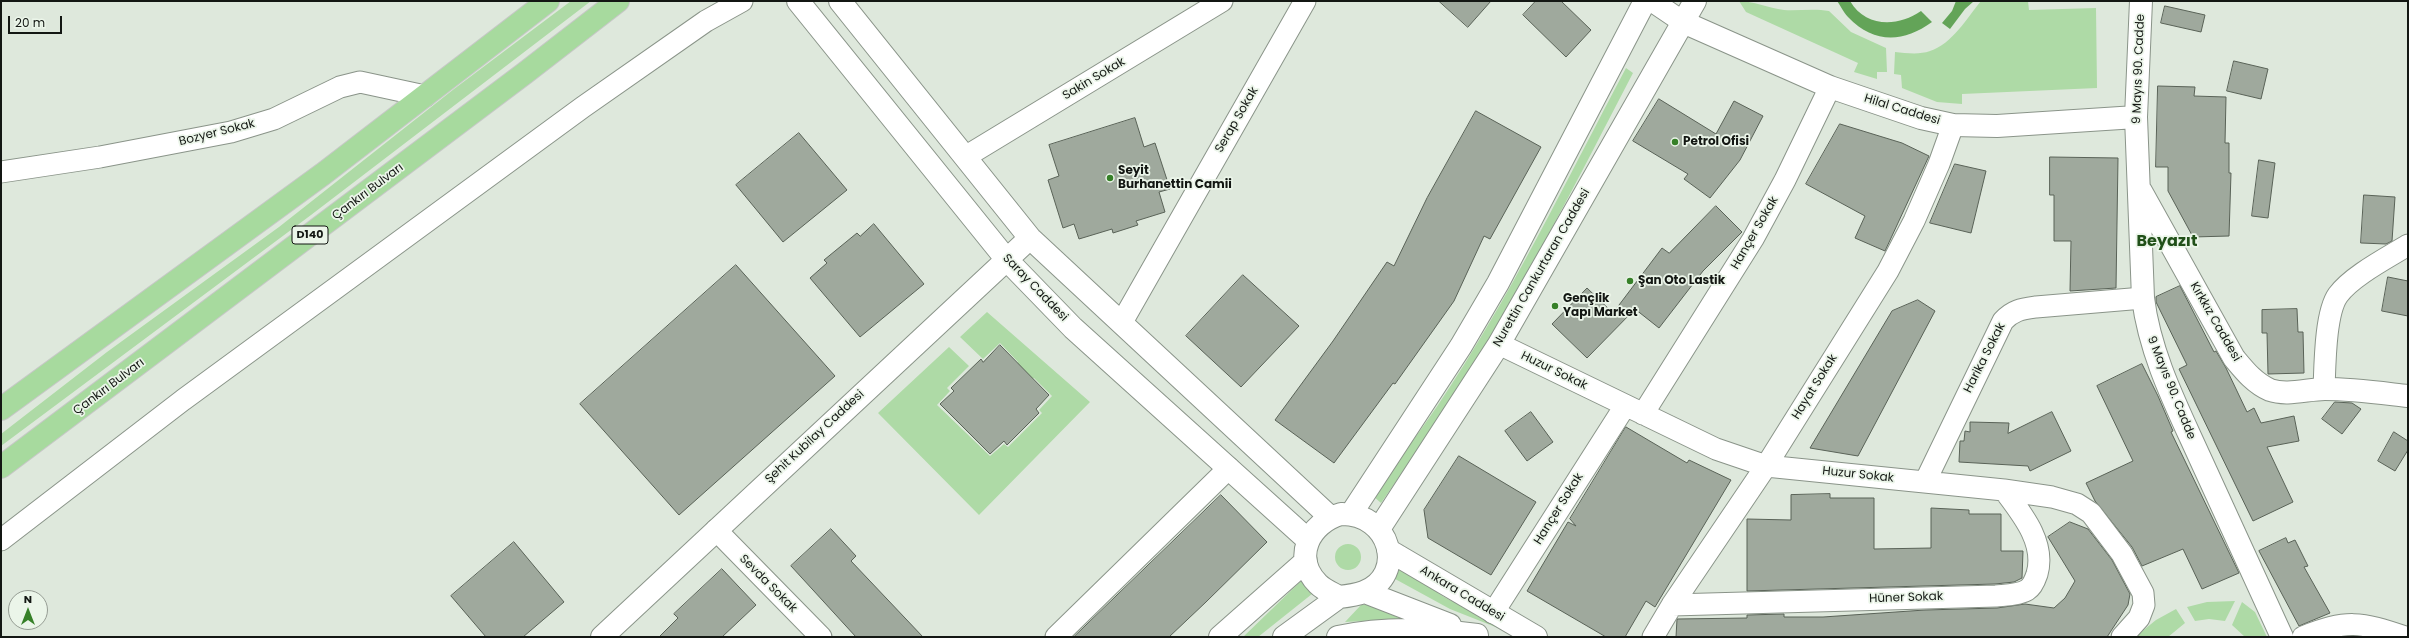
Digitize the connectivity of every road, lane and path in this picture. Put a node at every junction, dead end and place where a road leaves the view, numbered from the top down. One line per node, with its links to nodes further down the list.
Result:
1 (548, 1): 14 (highway)
2 (618, 1): 31 (highway, Çankırı Bulvarı / D140)
3 (742, 1): 39 (street)
4 (798, 1): 22 (street, Saray Caddesi)
5 (840, 1): 17 (street)
6 (1222, 1): 17 (street, Sakin Sokak)
7 (1305, 1): 24 (street, Serap Sokak)
8 (1645, 1): 35 (street)
9 (1652, 1): 12 (street)
10 (1695, 1): 12 (street, Nurettin Cankurtaran Caddesi)
11 (2141, 1): 15 (street, 9 Mayıs 90. Cadde)
12 (1683, 22): 13 (street, Hilal Caddesi); 25 (street, Nurettin Cankurtaran Caddesi)
13 (1830, 87): 16 (street, Hilal Caddesi); 29 (street, Hançer Sokak)
14 (425, 96): 18 (street, Bozyer Sokak); 28 (highway)
15 (2136, 117): 16 (street, Hilal Caddesi); 19 (street, 9 Mayıs 90. Cadde)
16 (1954, 125): 30 (street, Hayat Sokak)
17 (965, 158): 20 (street)
18 (1, 172)
19 (2138, 186): 23 (street, 9 Mayıs 90. Cadde); 26 (street, Kırkkız Caddesi)
20 (1030, 238): 22 (street, Şehit Kubilay Caddesi); 24 (street)
21 (2408, 245): 26 (street)
22 (1007, 260): 32 (street, Saray Caddesi); 38 (street, Şehit Kubilay Caddesi)
23 (2143, 298): 33 (street, Harika Sokak); 56 (street, 9 Mayıs 90. Cadde)
24 (1122, 322): 36 (street)
25 (1499, 344): 29 (street, Huzur Sokak); 37 (street, Nurettin Cankurtaran Caddesi)
26 (2324, 389): 27 (street, Kırkkız Caddesi)
27 (2408, 396)
28 (1, 409)
29 (1634, 410): 30 (street, Huzur Sokak); 45 (street, Hançer Sokak)
30 (1766, 466): 33 (street, Huzur Sokak); 44 (street, Hayat Sokak)
31 (1, 467)
32 (1229, 468): 41 (street, Saray Caddesi); 49 (street)
33 (1925, 482): 34 (street, Huzur Sokak)
34 (2004, 490): 44 (street, Hüner Sokak); 55 (street, Huzur Sokak)
35 (1351, 514): 36 (street); 37 (street)
36 (1330, 517): 41 (street)
37 (1379, 528): 40 (street)
38 (716, 530): 47 (street, Şehit Kubilay Caddesi); 48 (street, Sevda Sokak)
39 (1, 540)
40 (1388, 550): 42 (street); 45 (street, Ankara Caddesi)
41 (1307, 551): 43 (street); 50 (street)
42 (1365, 592): 43 (street); 46 (street)
43 (1339, 597): 51 (street)
44 (1672, 605): 54 (street, Hayat Sokak)
45 (1493, 613): 53 (street, Ankara Caddesi)
46 (1480, 636): 52 (street)
47 (602, 637)
48 (821, 637)
49 (1056, 637)
50 (1220, 637)
51 (1284, 637)
52 (1338, 637)
53 (1536, 637)
54 (1653, 637)
55 (2122, 637)
56 (2282, 637)
57 (2303, 637): 58 (street)
58 (2405, 637)

